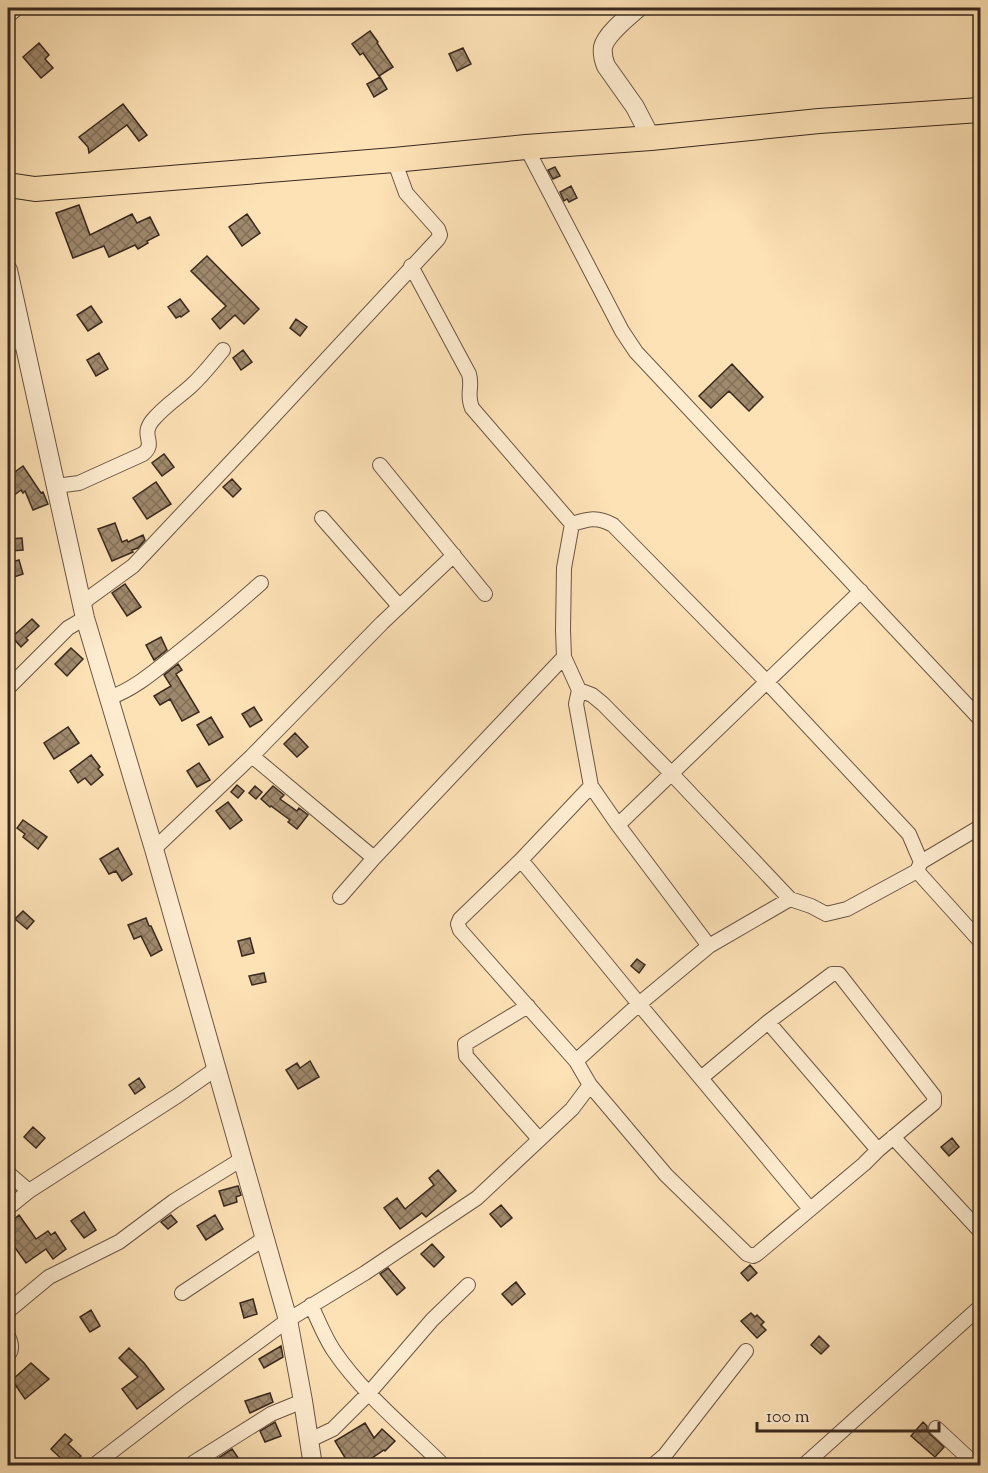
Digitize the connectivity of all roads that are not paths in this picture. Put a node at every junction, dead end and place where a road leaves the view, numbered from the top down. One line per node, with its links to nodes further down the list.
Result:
1 (17, 8): 3 (street)
2 (638, 8): 5 (street)
3 (8, 16)
4 (981, 110): 5 (highway)
5 (651, 138): 6 (highway)
6 (526, 147): 7 (highway); 19 (street)
7 (394, 160): 8 (highway); 9 (street)
8 (8, 185)
9 (411, 266): 16 (street); 22 (street)
10 (8, 270): 11 (street)
11 (14, 342): 14 (street)
12 (223, 350): 14 (street)
13 (380, 465): 17 (street)
14 (56, 486): 22 (street)
15 (322, 518): 21 (street)
16 (572, 524): 23 (street); 24 (street)
17 (454, 555): 20 (street); 21 (street)
18 (261, 583): 27 (street)
19 (861, 591): 24 (street); 28 (street)
20 (485, 594)
21 (399, 606): 29 (street)
22 (84, 610): 25 (street); 27 (street)
23 (564, 657): 26 (street); 35 (street)
24 (766, 681): 30 (street); 37 (street)
25 (8, 688)
26 (579, 690): 30 (street); 31 (street)
27 (120, 694): 34 (street)
28 (981, 718)
29 (252, 756): 34 (street); 35 (street)
30 (671, 773): 32 (street); 39 (street)
31 (591, 786): 32 (street); 36 (street)
32 (618, 825): 41 (street)
33 (981, 827): 37 (street)
34 (154, 849): 46 (street)
35 (374, 858): 38 (street)
36 (521, 860): 42 (street); 43 (street)
37 (919, 866): 39 (street); 40 (street)
38 (340, 897)
39 (790, 899): 41 (street)
40 (981, 941)
41 (709, 946): 42 (street)
42 (639, 1004): 45 (street); 47 (street)
43 (528, 1006): 45 (street); 50 (street)
44 (768, 1022): 47 (street); 49 (street); 51 (street)
45 (576, 1061): 48 (street)
46 (217, 1068): 52 (street); 54 (street)
47 (701, 1078): 56 (street)
48 (590, 1085): 50 (street); 56 (street)
49 (893, 1137): 51 (street); 57 (street)
50 (539, 1139): 61 (street)
51 (878, 1150): 56 (street)
52 (242, 1159): 58 (street); 63 (street)
53 (8, 1173): 54 (street)
54 (29, 1191): 55 (street)
55 (8, 1208)
56 (810, 1209)
57 (981, 1231)
58 (265, 1238): 60 (street); 64 (street)
59 (468, 1285): 68 (street)
60 (182, 1293)
61 (311, 1305): 64 (street); 68 (street)
62 (981, 1307): 77 (street)
63 (8, 1311)
64 (288, 1320): 69 (street); 73 (street)
65 (8, 1336): 67 (street)
66 (746, 1351): 76 (street)
67 (8, 1355)
68 (369, 1393): 71 (street); 75 (street)
69 (303, 1401): 71 (street); 72 (street)
70 (936, 1428): 78 (street)
71 (310, 1440): 74 (street)
72 (193, 1462)
73 (93, 1466)
74 (313, 1466)
75 (444, 1466)
76 (652, 1466)
77 (803, 1466)
78 (977, 1466)

